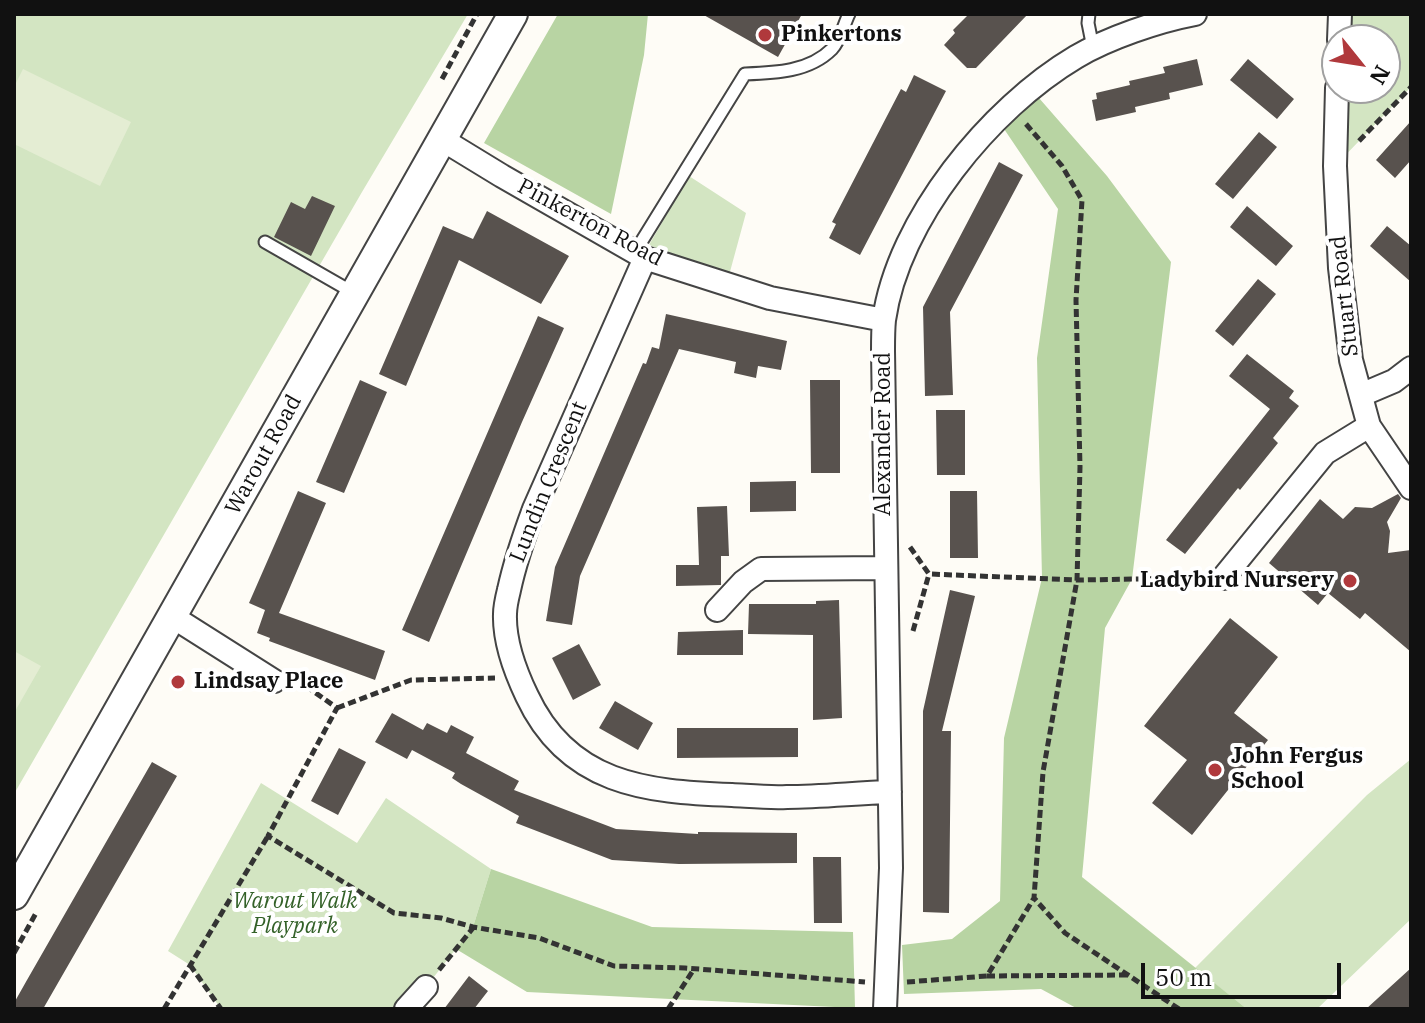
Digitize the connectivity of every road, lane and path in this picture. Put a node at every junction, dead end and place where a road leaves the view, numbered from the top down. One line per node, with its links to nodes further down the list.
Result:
1 (513, 14): 9 (street, Warout Road)
2 (849, 14): 12 (lane)
3 (1089, 14): 5 (lane)
4 (1195, 14): 5 (street, Alexander Road)
5 (1093, 48): 8 (street, Alexander Road)
6 (1411, 87): 10 (path)
7 (1337, 104): 10 (street, Stuart Road)
8 (1011, 106): 14 (street, Alexander Road); 22 (path)
9 (443, 140): 12 (street, Pinkerton Road); 13 (street, Warout Road)
10 (1335, 166): 16 (street, Stuart Road)
11 (265, 242): 13 (lane)
12 (640, 255): 14 (street, Pinkerton Road); 25 (street, Lundin Crescent)
13 (354, 293): 24 (street, Warout Road)
14 (884, 320): 19 (street, Alexander Road)
15 (1411, 368): 16 (street)
16 (1361, 395): 17 (street, Stuart Road)
17 (1369, 426): 18 (street, Stuart Road); 21 (street)
18 (1411, 488)
19 (884, 511): 20 (street, Alexander Road); 22 (path)
20 (885, 568): 23 (street); 28 (street, Alexander Road)
21 (1223, 578): 22 (path)
22 (1077, 580): 31 (path)
23 (717, 610)
24 (173, 617): 26 (street); 30 (street, Warout Road)
25 (518, 677): 27 (path); 28 (street, Lundin Crescent)
26 (274, 681): 27 (path)
27 (337, 708): 29 (path)
28 (890, 792): 37 (street, Alexander Road)
29 (268, 836): 32 (path); 33 (path)
30 (14, 895)
31 (1034, 898): 35 (path); 36 (path)
32 (473, 927): 34 (path); 38 (path)
33 (190, 965): 39 (path); 40 (path)
34 (694, 969): 37 (path); 42 (path)
35 (1128, 975): 36 (path); 44 (path)
36 (987, 976): 37 (path)
37 (887, 984): 43 (street, Alexander Road)
38 (426, 987): 41 (street)
39 (164, 1009)
40 (221, 1009)
41 (406, 1009)
42 (668, 1009)
43 (885, 1009)
44 (1179, 1009)

